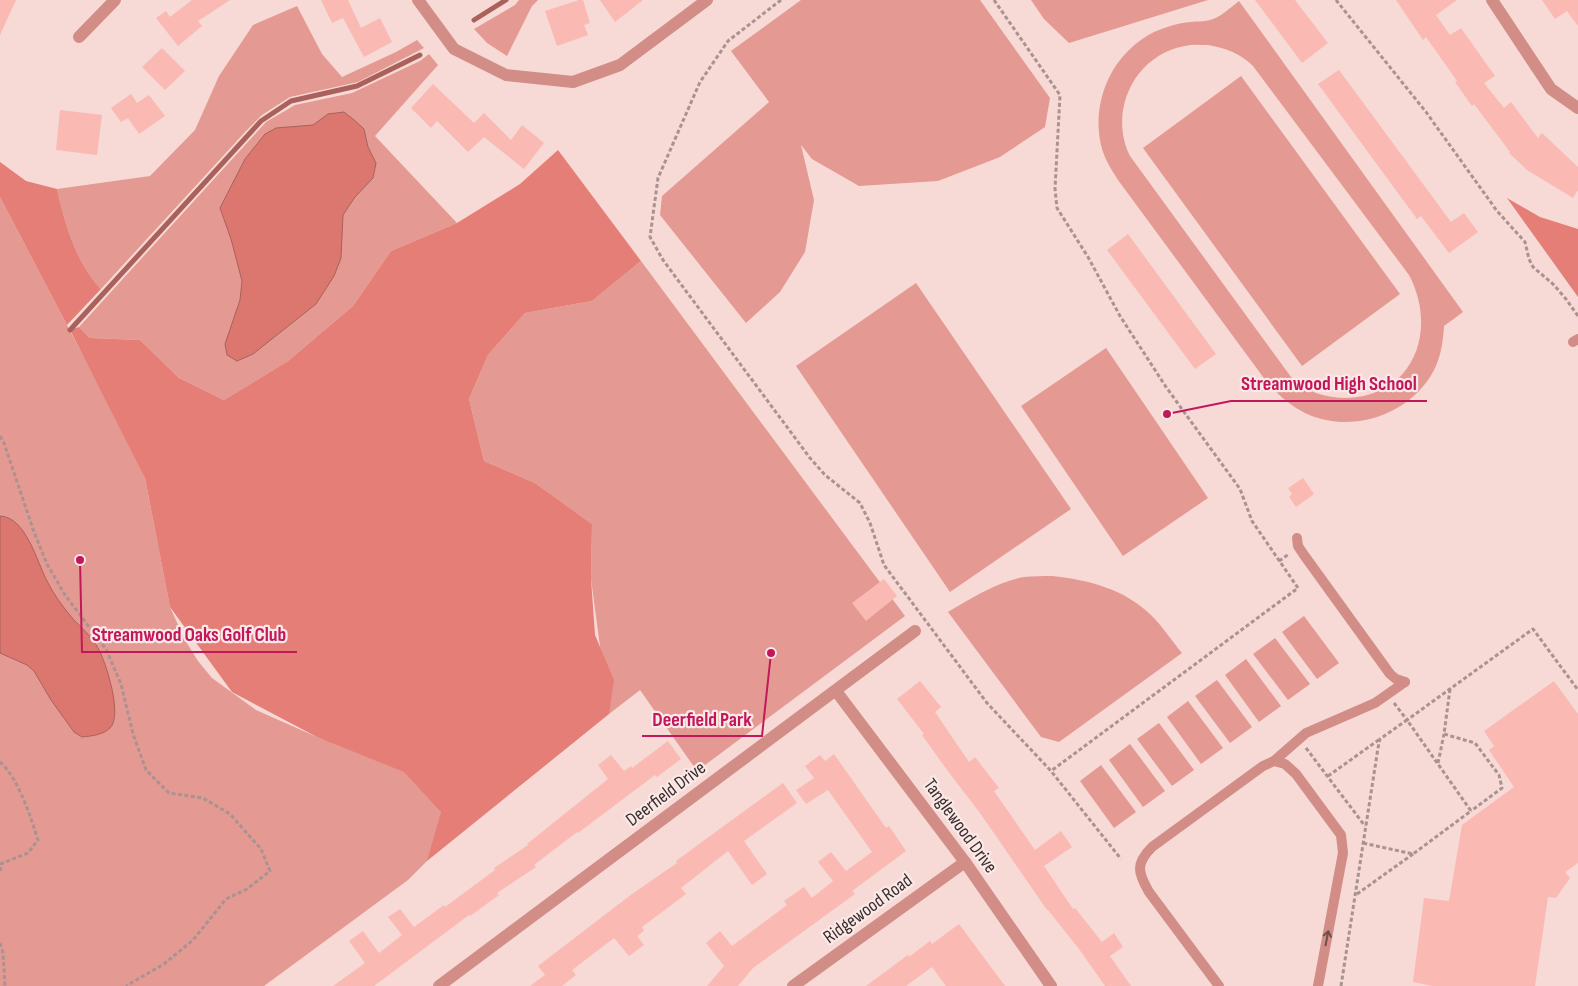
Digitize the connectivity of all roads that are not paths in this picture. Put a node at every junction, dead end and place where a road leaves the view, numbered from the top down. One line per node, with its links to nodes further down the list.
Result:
1 (115, 0): 5 (street)
2 (418, 0): 3 (street)
3 (707, 0)
4 (1492, 0): 6 (street)
5 (79, 37)
6 (1578, 108)
7 (1297, 538): 10 (lane)
8 (915, 631): 9 (street, Deerfield Drive)
9 (836, 691): 11 (street, Tanglewood Drive); 12 (street, Deerfield Drive)
10 (1274, 761): 15 (lane); 16 (lane, one-way to 10)
11 (965, 862): 13 (street, Ridgewood Road); 14 (street, Tanglewood Drive)
12 (439, 986)
13 (793, 986)
14 (1051, 986)
15 (1219, 986)
16 (1318, 986)

